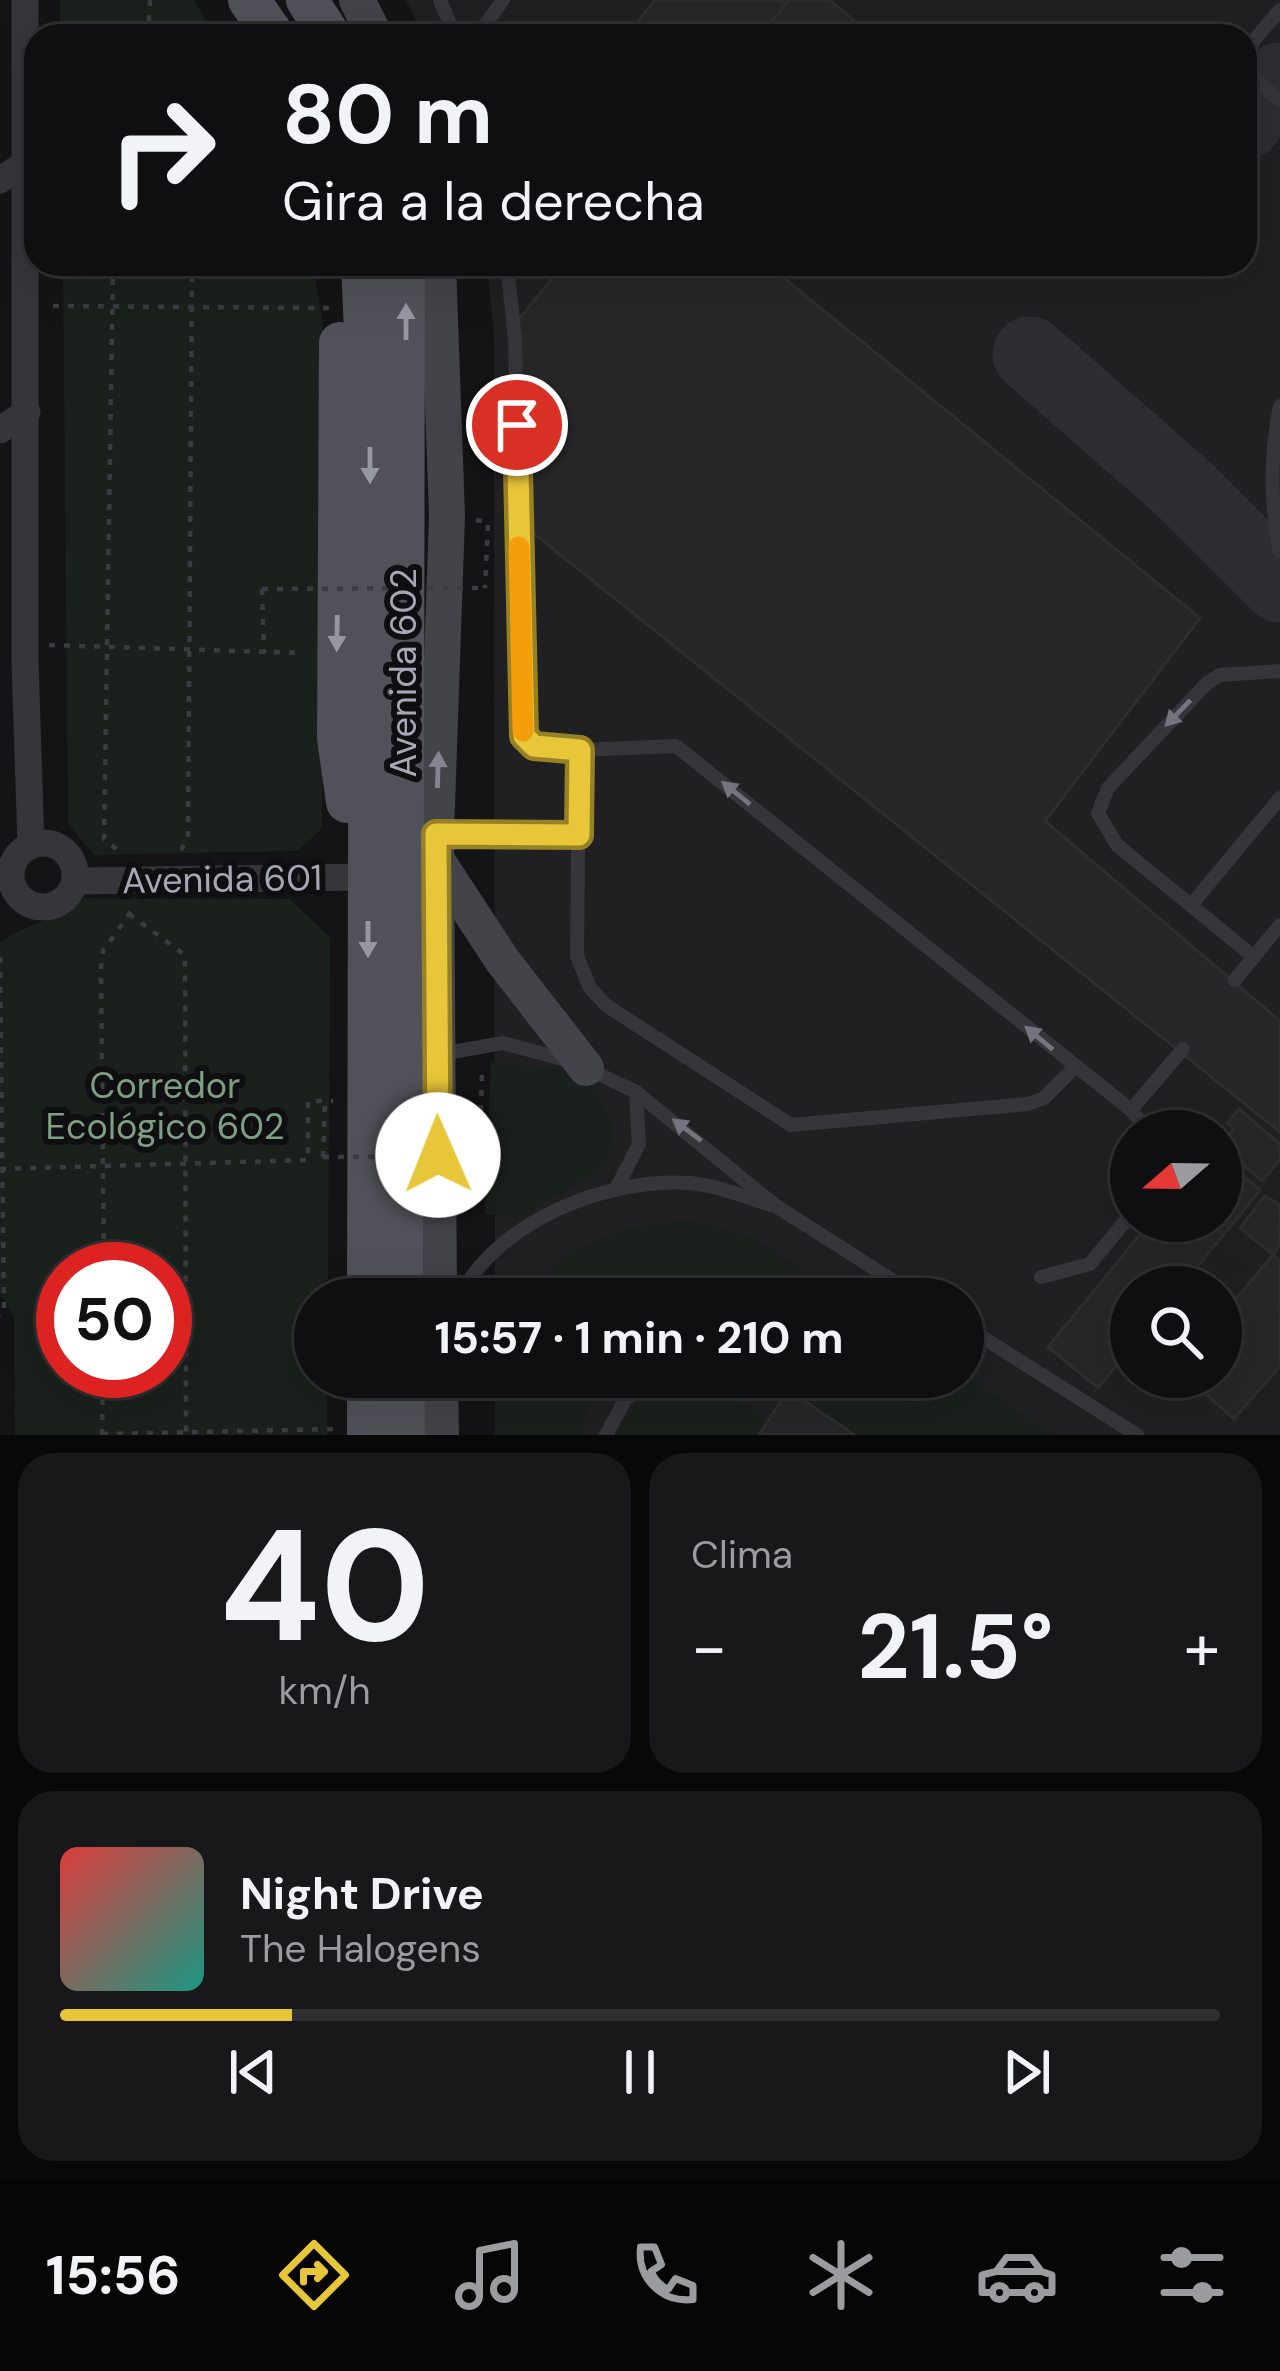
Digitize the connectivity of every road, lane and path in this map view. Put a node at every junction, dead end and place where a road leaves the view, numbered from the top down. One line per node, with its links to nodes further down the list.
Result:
1 (1280, 10): 2 (lane)
2 (1257, 41)
3 (1257, 80): 4 (lane)
4 (1280, 100)
5 (27, 276): 13 (street)
6 (113, 276): 14 (path)
7 (191, 276): 15 (path)
8 (345, 276): 16 (main road, Avenida 602)
9 (363, 276): 35 (main road, Avenida 602, one-way to 35)
10 (404, 276): 47 (main road, Avenida 602, one-way to 10)
11 (438, 276): 33 (main road, one-way to 11)
12 (508, 276): 29 (lane)
13 (27, 306): 14 (path); 18 (street)
14 (114, 308): 15 (path); 22 (path)
15 (189, 308): 16 (path); 23 (path)
16 (341, 308): 26 (main road, Avenida 602, one-way to 26)
17 (1280, 406): 21 (lane)
18 (27, 412): 19 (street); 24 (street)
19 (0, 430)
20 (488, 522): 25 (path, bridge)
21 (1280, 552)
22 (108, 648): 23 (path); 24 (path); 36 (path)
23 (188, 651): 25 (path); 34 (path)
24 (25, 653): 28 (street); 32 (street)
25 (264, 653): 26 (path)
26 (337, 653): 35 (main road, Avenida 602)
27 (1280, 671): 38 (lane, one-way to 38)
28 (0, 678)
29 (580, 750): 31 (lane); 49 (lane, one-way to 29)
30 (1280, 798): 38 (lane)
31 (579, 835): 33 (lane); 49 (lane)
32 (31, 846): 37 (street); 39 (street)
33 (437, 848): 47 (main road); 48 (main road)
34 (168, 856)
35 (368, 877): 36 (street, Avenida 601); 47 (main road, Avenida 602, one-way to 47)
36 (136, 880): 37 (street, Avenida 601); 40 (path)
37 (75, 881): 39 (street)
38 (1192, 904): 43 (lane)
39 (11, 908)
40 (128, 914): 53 (path); 54 (path)
41 (1280, 925): 43 (lane)
42 (0, 957): 55 (path)
43 (1254, 957): 44 (lane)
44 (1234, 980)
45 (483, 1045): 47 (lane); 48 (lane); 53 (path, bridge)
46 (1183, 1049): 52 (lane)
47 (402, 1068): 61 (main road, Avenida 602); 62 (main road, Avenida 602); 63 (main road)
48 (586, 1068): 50 (lane)
49 (1074, 1068): 51 (lane)
50 (636, 1092): 56 (lane); 57 (lane, one-way to 50)
51 (1130, 1110)
52 (1132, 1110)
53 (185, 1162): 54 (path); 74 (path)
54 (106, 1163): 55 (path); 59 (path)
55 (1, 1168): 66 (path)
56 (616, 1189): 57 (lane); 64 (lane)
57 (776, 1206): 65 (lane)
58 (1110, 1240): 60 (lane)
59 (105, 1242)
60 (1041, 1276)
61 (371, 1278)
62 (402, 1278)
63 (436, 1278)
64 (475, 1278)
65 (889, 1278)
66 (0, 1315)
67 (984, 1338): 78 (lane)
68 (103, 1398): 75 (path)
69 (372, 1398): 73 (main road)
70 (394, 1398): 73 (main road)
71 (440, 1398): 76 (main road)
72 (626, 1398): 77 (lane)
73 (380, 1433): 74 (path)
74 (185, 1434): 75 (path)
75 (102, 1435)
76 (441, 1435)
77 (606, 1435)
78 (1137, 1435)

